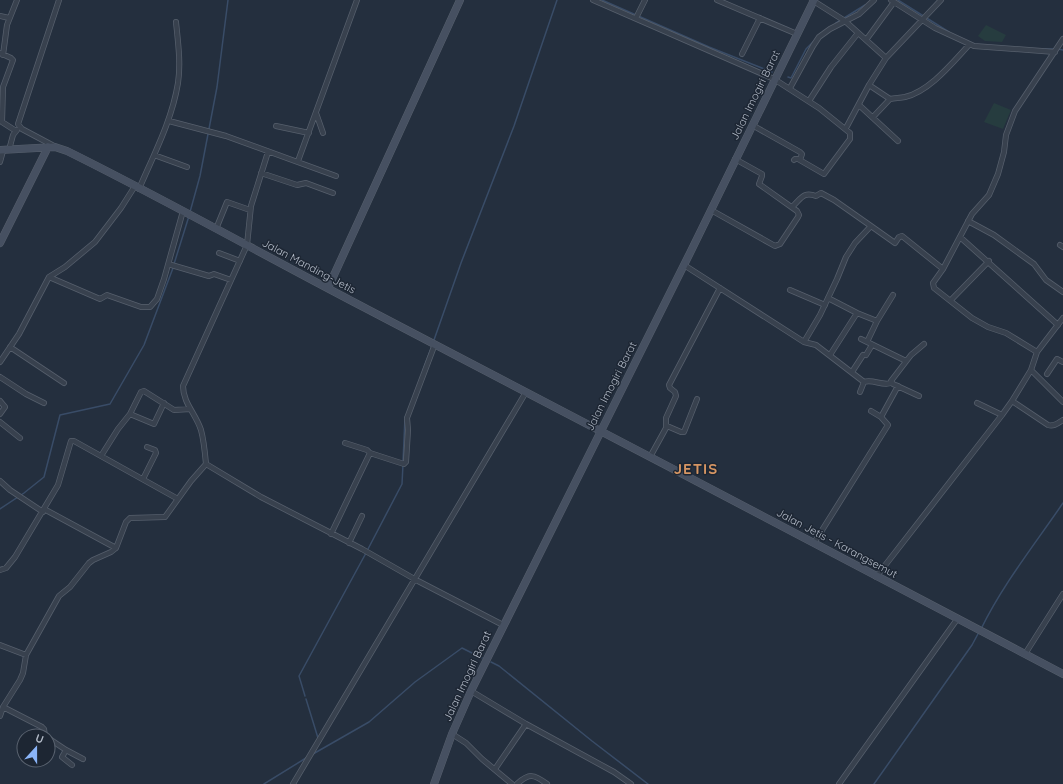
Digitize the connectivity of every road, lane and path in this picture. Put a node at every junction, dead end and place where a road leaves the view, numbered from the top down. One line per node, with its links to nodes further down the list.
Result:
1 (17, 0): 14 (street)
2 (59, 0): 41 (street)
3 (357, 0): 35 (street)
4 (460, 0): 79 (main road)
5 (592, 0): 13 (street)
6 (645, 0): 13 (street)
7 (717, 0): 15 (street)
8 (813, 0): 17 (street); 20 (main road, Jalan Imogiri Barat)
9 (874, 0): 17 (street)
10 (941, 0): 16 (street)
11 (892, 1): 16 (street); 22 (street)
12 (0, 16): 14 (street)
13 (636, 17): 28 (street)
14 (9, 18): 25 (street)
15 (760, 18): 20 (street); 26 (street)
16 (922, 19): 23 (street); 27 (street)
17 (842, 20): 19 (street); 31 (street)
18 (176, 22): 38 (street)
19 (858, 33): 22 (street); 33 (street)
20 (798, 34): 28 (main road, Jalan Imogiri Barat)
21 (1063, 39): 24 (street)
22 (866, 40): 27 (street)
23 (969, 45): 24 (street); 32 (street)
24 (1056, 50): 65 (street)
25 (2, 54): 30 (street)
26 (742, 54)
27 (886, 58): 29 (street)
28 (774, 79): 31 (street); 39 (main road, Jalan Imogiri Barat)
29 (869, 85): 32 (street); 34 (street)
30 (1, 87): 37 (street)
31 (790, 88): 33 (street)
32 (890, 99): 36 (street)
33 (809, 101): 42 (street)
34 (858, 105): 36 (street); 42 (street)
35 (316, 112): 44 (street); 45 (street)
36 (873, 117): 46 (street)
37 (1, 121): 43 (street)
38 (169, 121): 49 (street); 50 (street)
39 (752, 125): 51 (main road, Jalan Imogiri Barat); 53 (street)
40 (276, 126): 44 (street)
41 (20, 127): 43 (street); 47 (street)
42 (846, 128): 53 (street)
43 (16, 131): 48 (street)
44 (309, 133): 55 (street)
45 (323, 133)
46 (898, 141)
47 (52, 147): 48 (main road, Jalan Manding-Jetis); 59 (main road, Jalan Manding-Jetis); 69 (main road)
48 (4, 150): 54 (street)
49 (268, 152): 55 (street); 57 (street)
50 (154, 155): 56 (street); 59 (street)
51 (735, 159): 61 (street); 63 (main road, Jalan Imogiri Barat)
52 (794, 160): 53 (street)
53 (800, 160)
54 (0, 162)
55 (298, 162): 58 (street)
56 (188, 167)
57 (261, 173): 60 (street); 62 (street)
58 (336, 176)
59 (137, 188): 64 (main road, Jalan Manding-Jetis); 77 (street)
60 (333, 193)
61 (792, 207): 63 (street); 66 (street)
62 (250, 210): 67 (street); 70 (street)
63 (711, 210): 75 (main road, Jalan Imogiri Barat)
64 (185, 211): 67 (main road, Jalan Manding-Jetis); 74 (street)
65 (968, 221): 68 (street); 82 (street)
66 (871, 226): 76 (street); 84 (street)
67 (216, 229): 70 (main road, Jalan Manding-Jetis)
68 (960, 237): 73 (street); 76 (street)
69 (0, 243)
70 (247, 245): 72 (street); 79 (main road, Jalan Manding-Jetis)
71 (219, 253): 72 (street)
72 (240, 261): 78 (street)
73 (989, 261): 85 (street); 90 (street)
74 (169, 264): 77 (street); 78 (street)
75 (684, 265): 80 (street); 130 (main road, Jalan Imogiri Barat)
76 (943, 269): 85 (street)
77 (49, 277): 97 (street)
78 (231, 280): 121 (street)
79 (328, 288): 94 (main road, Jalan Manding-Jetis)
80 (720, 288): 92 (street); 129 (street)
81 (790, 290): 86 (street)
82 (1063, 292)
83 (893, 295): 89 (street)
84 (828, 298): 86 (street); 87 (street)
85 (951, 300): 98 (street)
86 (825, 305): 92 (street)
87 (857, 313): 89 (street); 99 (street)
88 (1063, 318): 90 (street)
89 (877, 321): 93 (street)
90 (1058, 325): 98 (street)
91 (861, 339): 93 (street)
92 (804, 342): 99 (street)
93 (867, 342): 96 (street)
94 (433, 343): 111 (main road, Jalan Manding-Jetis); 134 (street)
95 (924, 344): 100 (street)
96 (872, 345): 100 (street); 104 (street)
97 (10, 347): 101 (street); 108 (street)
98 (1036, 352): 103 (street)
99 (830, 355): 104 (street)
100 (906, 361): 109 (street)
101 (0, 362)
102 (1063, 362): 105 (street)
103 (1031, 370): 116 (street); 117 (street)
104 (852, 372): 107 (street)
105 (1047, 374)
106 (0, 377): 118 (street)
107 (864, 382): 109 (street); 112 (street)
108 (64, 383)
109 (891, 383): 110 (street)
110 (898, 386): 113 (street); 126 (street)
111 (526, 392): 130 (main road, Jalan Manding-Jetis); 149 (street)
112 (860, 392)
113 (919, 396)
114 (697, 399): 129 (street)
115 (0, 401): 123 (street)
116 (1012, 401): 125 (street); 127 (street)
117 (1063, 402)
118 (44, 403)
119 (164, 403): 121 (street); 124 (street); 124 (street)
120 (977, 403): 125 (street)
121 (186, 410): 137 (street)
122 (871, 411): 126 (street)
123 (0, 414)
124 (130, 414): 135 (street)
125 (1002, 415): 148 (street)
126 (881, 417): 145 (street)
127 (1063, 420)
128 (0, 422): 131 (street)
129 (667, 426): 136 (street)
130 (601, 431): 136 (main road, Jalan Jetis - Karangsemut); 152 (main road, Jalan Imogiri Barat)
131 (20, 438)
132 (345, 442): 134 (street)
133 (147, 447): 138 (street)
134 (370, 453): 143 (street)
135 (101, 456): 138 (street); 141 (street)
136 (650, 457): 145 (main road, Jalan Jetis - Karangsemut)
137 (206, 464): 140 (street); 143 (street)
138 (143, 479): 140 (street)
139 (0, 481): 141 (street)
140 (178, 499): 146 (street)
141 (43, 510): 146 (street); 147 (street)
142 (362, 516): 144 (street)
143 (331, 534): 144 (street)
144 (349, 542): 149 (street)
145 (814, 543): 148 (main road, Jalan Jetis - Karangsemut)
146 (116, 548): 155 (street)
147 (0, 570)
148 (876, 577): 151 (main road, Jalan Jetis - Karangsemut)
149 (414, 579): 152 (street); 168 (street)
150 (1063, 594): 154 (street)
151 (958, 618): 154 (main road, Jalan Jetis - Karangsemut); 174 (street)
152 (503, 625): 157 (main road, Jalan Imogiri Barat)
153 (0, 645): 155 (street)
154 (1025, 654): 156 (main road, Jalan Jetis - Karangsemut)
155 (26, 655): 158 (street)
156 (1063, 674)
157 (471, 691): 160 (street); 162 (main road, Jalan Imogiri Barat)
158 (3, 707): 159 (street); 161 (street)
159 (0, 716)
160 (526, 724): 167 (street); 173 (street)
161 (43, 728)
162 (452, 734): 167 (street); 169 (main road, Jalan Imogiri Barat)
163 (56, 743): 164 (street)
164 (66, 750): 165 (street); 166 (street)
165 (83, 759)
166 (72, 765)
167 (495, 769): 170 (street)
168 (293, 784)
169 (434, 784)
170 (512, 784)
171 (516, 784): 172 (street)
172 (547, 784)
173 (631, 784)
174 (839, 784)

